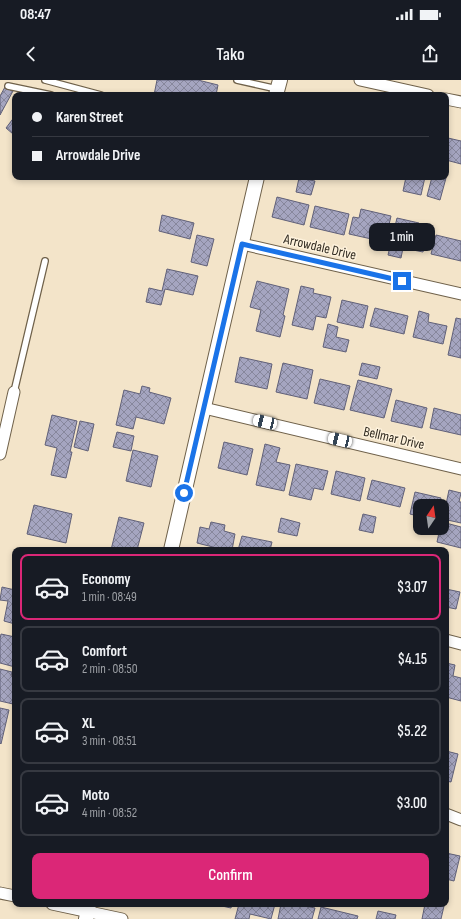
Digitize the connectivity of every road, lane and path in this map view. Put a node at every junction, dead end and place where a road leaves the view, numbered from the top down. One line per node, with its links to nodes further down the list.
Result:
1 (45, 80): 7 (lane)
2 (237, 80): 5 (lane)
3 (360, 80): 8 (street)
4 (8, 86): 6 (lane)
5 (278, 88)
6 (37, 92)
7 (90, 92)
8 (414, 92)
9 (449, 100): 10 (street)
10 (461, 102)
11 (256, 180): 12 (street)
12 (242, 244): 14 (street, Arrowdale Drive); 16 (street)
13 (45, 261): 15 (lane)
14 (461, 294)
15 (14, 392): 17 (street)
16 (204, 408): 18 (street, Bellmar Drive); 19 (street)
17 (0, 454)
18 (461, 469)
19 (172, 547)
20 (449, 641): 21 (street)
21 (461, 644)
22 (449, 815): 23 (street)
23 (461, 820)
24 (0, 893): 25 (street)
25 (12, 895)
26 (65, 907): 27 (street)
27 (87, 912): 28 (street)
28 (122, 919)

